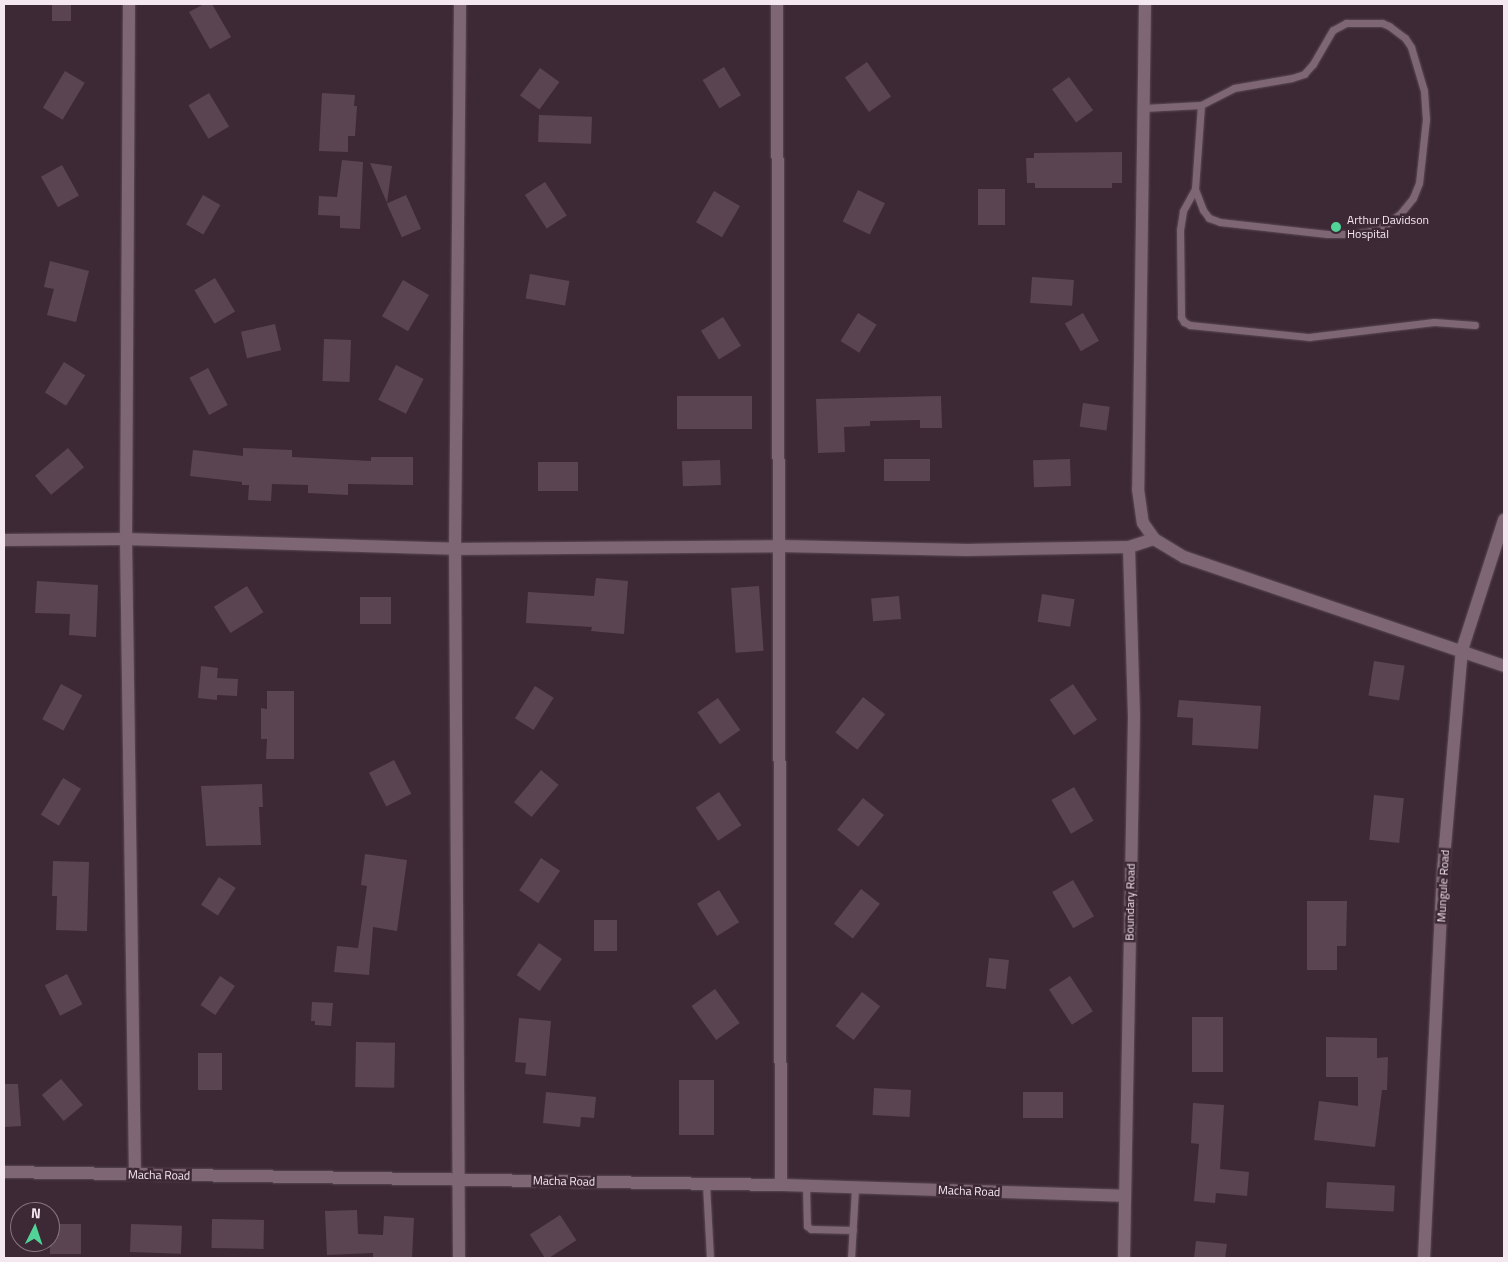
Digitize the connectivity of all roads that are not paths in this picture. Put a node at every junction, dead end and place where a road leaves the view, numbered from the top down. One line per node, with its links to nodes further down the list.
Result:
1 (129, 4): 10 (street)
2 (460, 4): 15 (street)
3 (777, 4): 13 (street)
4 (1145, 4): 6 (street)
5 (1201, 105): 6 (lane); 7 (lane); 7 (lane)
6 (1144, 108): 11 (street)
7 (1195, 189): 8 (lane)
8 (1475, 325)
9 (1504, 520): 16 (street, Mungule Road)
10 (126, 539): 12 (street); 15 (street); 19 (street)
11 (1154, 539): 14 (street); 16 (street)
12 (4, 540)
13 (780, 546): 14 (street); 15 (street); 22 (street)
14 (1128, 547): 25 (street, Boundary Road)
15 (456, 549): 20 (street)
16 (1462, 650): 17 (street); 31 (street, Mungule Road)
17 (1504, 666)
18 (4, 1172): 19 (street, Macha Road)
19 (135, 1174): 20 (street, Macha Road)
20 (459, 1179): 21 (street, Macha Road); 27 (street)
21 (706, 1184): 22 (street, Macha Road); 28 (lane)
22 (781, 1185): 23 (street, Macha Road)
23 (806, 1186): 24 (street, Macha Road); 26 (lane)
24 (855, 1188): 25 (street, Macha Road); 26 (lane)
25 (1125, 1196): 30 (street, Boundary Road)
26 (853, 1230): 29 (lane)
27 (459, 1258)
28 (710, 1258)
29 (851, 1258)
30 (1124, 1258)
31 (1424, 1258)

